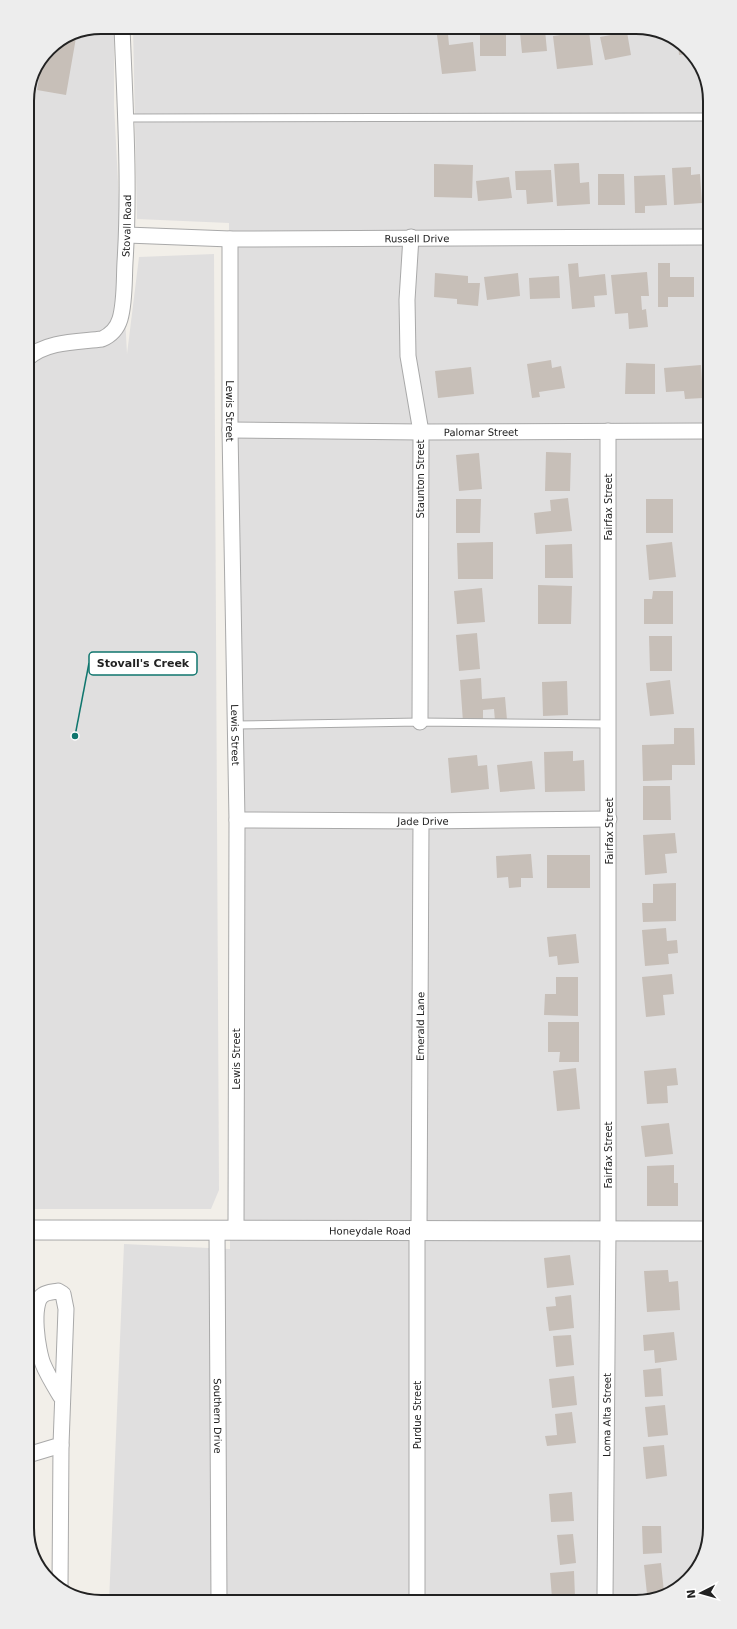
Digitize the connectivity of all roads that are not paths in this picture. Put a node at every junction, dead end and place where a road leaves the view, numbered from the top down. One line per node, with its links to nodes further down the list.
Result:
1 (122, 34): 3 (street, Stovall Road)
2 (703, 117): 3 (lane)
3 (125, 118): 4 (street, Stovall Road)
4 (127, 235): 7 (street, Russell Drive); 8 (street, Stovall Road)
5 (703, 237): 6 (street, Russell Drive)
6 (411, 238): 7 (street, Russell Drive); 12 (street, Staunton Street)
7 (230, 239): 9 (street, Lewis Street)
8 (34, 353)
9 (230, 430): 12 (street, Palomar Street); 15 (street, Lewis Street)
10 (608, 430): 11 (street, Palomar Street); 12 (street, Palomar Street); 14 (street, Fairfax Street)
11 (703, 431)
12 (421, 432): 13 (street, Staunton Street)
13 (420, 722): 14 (lane); 15 (lane)
14 (608, 724): 16 (street, Fairfax Street)
15 (235, 725): 17 (street, Lewis Street)
16 (609, 819): 18 (street, Jade Drive); 22 (street, Fairfax Street)
17 (237, 820): 18 (street, Jade Drive); 20 (street, Lewis Street)
18 (421, 821): 21 (street, Emerald Lane)
19 (34, 1230): 20 (street, Honeydale Road)
20 (226, 1230): 21 (street, Honeydale Road); 28 (street, Southern Drive)
21 (419, 1231): 22 (street, Honeydale Road); 29 (street, Purdue Street)
22 (608, 1231): 23 (street, Honeydale Road); 30 (street, Loma Alta Street)
23 (703, 1231)
24 (62, 1397): 24 (street); 25 (street)
25 (61, 1445): 26 (street); 27 (street)
26 (34, 1453)
27 (60, 1581)
28 (219, 1595)
29 (417, 1595)
30 (605, 1595)

